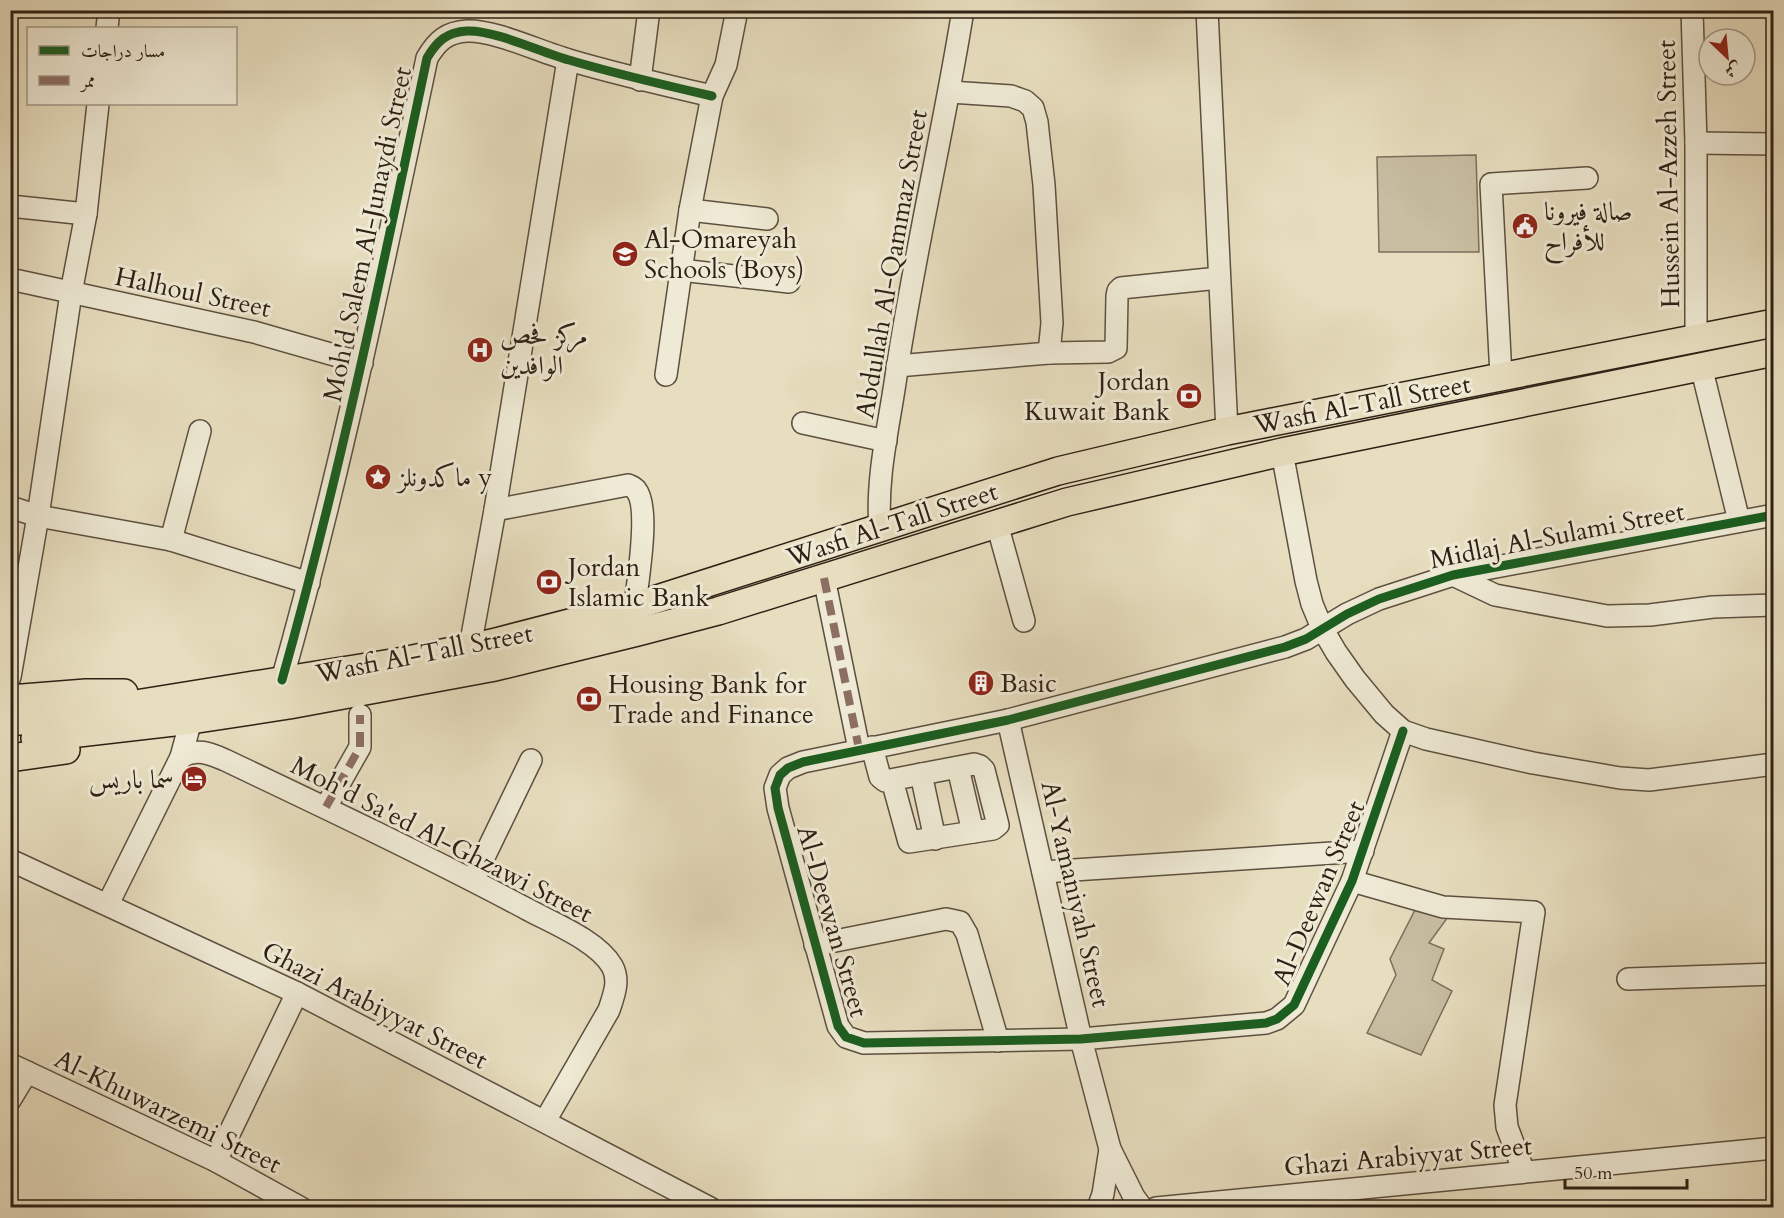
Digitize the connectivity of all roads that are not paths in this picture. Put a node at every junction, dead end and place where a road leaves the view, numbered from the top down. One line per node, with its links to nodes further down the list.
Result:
1 (109, 10): 7 (street)
2 (650, 10): 9 (street)
3 (736, 10): 11 (street)
4 (963, 10): 10 (street, Abdullah Al-Qammaz Street)
5 (1207, 10): 21 (street)
6 (1692, 10): 13 (street, Hussein Al-Azzeh Street)
7 (107, 27)
8 (568, 60): 9 (street, Moh'd Salem Al-Junaydi Street); 29 (street, Moh'd Salem Al-Junaydi Street); 40 (street)
9 (640, 80): 11 (street, Moh'd Salem Al-Junaydi Street)
10 (950, 92): 28 (street); 30 (street, Abdullah Al-Qammaz Street)
11 (712, 96): 17 (street)
12 (98, 105): 18 (street)
13 (1696, 142): 14 (street); 26 (street, Hussein Al-Azzeh Street)
14 (1773, 144)
15 (1587, 178): 33 (street)
16 (10, 206): 18 (street)
17 (690, 210): 19 (street); 20 (street)
18 (86, 214): 24 (street)
19 (767, 219)
20 (680, 270): 23 (street); 32 (street)
21 (1219, 278): 28 (street); 36 (street)
22 (10, 279): 24 (street, Halhoul Street)
23 (789, 282)
24 (71, 293): 29 (street, Halhoul Street); 42 (street)
25 (1773, 322): 26 (main road, Wasfi Al-Tall Street)
26 (1696, 337): 33 (main road, Wasfi Al-Tall Street)
27 (1773, 352): 31 (main road, Wasfi Al-Tall Street)
28 (1049, 353): 30 (street)
29 (362, 363): 49 (street, Moh'd Salem Al-Junaydi Street)
30 (897, 366): 37 (street, Abdullah Al-Qammaz Street)
31 (1701, 366): 38 (main road, Wasfi Al-Tall Street); 43 (street)
32 (666, 375)
33 (1501, 376): 36 (main road, Wasfi Al-Tall Street)
34 (803, 423): 37 (street)
35 (200, 431): 46 (street)
36 (1227, 431): 45 (main road, Wasfi Al-Tall Street)
37 (886, 441): 45 (street, Abdullah Al-Qammaz Street)
38 (1282, 452): 44 (main road, Wasfi Al-Tall Street); 53 (street)
39 (10, 507): 42 (street)
40 (495, 510): 51 (street); 54 (street)
41 (1773, 515): 43 (street, Midlaj Al-Sulami Street)
42 (38, 516): 46 (street); 55 (street)
43 (1739, 521): 47 (street, Midlaj Al-Sulami Street)
44 (997, 524): 48 (main road, Wasfi Al-Tall Street); 52 (street)
45 (880, 528): 51 (main road, Wasfi Al-Tall Street)
46 (171, 540): 49 (street)
47 (1453, 575): 50 (street); 53 (street, Midlaj Al-Sulami Street)
48 (824, 578): 60 (main road, Wasfi Al-Tall Street); 66 (street)
49 (309, 583): 56 (street, Moh'd Salem Al-Junaydi Street)
50 (1773, 605)
51 (635, 606): 54 (main road, Wasfi Al-Tall Street)
52 (1024, 621)
53 (1322, 628): 61 (street, Al-Deewan Street); 64 (street)
54 (470, 647): 56 (main road, Wasfi Al-Tall Street)
55 (10, 677)
56 (282, 680): 58 (main road, Wasfi Al-Tall Street)
57 (10, 699): 58 (main road)
58 (158, 712): 60 (main road, Wasfi Al-Tall Street); 63 (main road, Wasfi Al-Tall Street); 68 (main road)
59 (360, 715): 73 (street)
60 (191, 720): 67 (street)
61 (1008, 720): 66 (street, Al-Deewan Street); 77 (street, Al-Yamaniyah Street)
62 (10, 722): 63 (main road, Wasfi Al-Tall Street)
63 (57, 726): 65 (main road, Wasfi Al-Tall Street)
64 (1403, 731): 70 (street); 75 (street, Al-Deewan Street)
65 (10, 741)
66 (866, 748): 72 (street); 81 (street, Al-Deewan Street)
67 (181, 757): 73 (street, Moh'd Sa'ed Al-Ghzawi Street); 80 (street)
68 (10, 758)
69 (531, 760): 78 (street)
70 (1773, 764)
71 (921, 774): 72 (street); 74 (street); 74 (street)
72 (891, 780): 74 (street)
73 (326, 807): 78 (street, Moh'd Sa'ed Al-Ghzawi Street)
74 (936, 839)
75 (1363, 851): 77 (street); 79 (street, Al-Deewan Street)
76 (10, 860): 80 (street, Ghazi Arabiyyat Street)
77 (1043, 872): 85 (street, Al-Yamaniyah Street)
78 (473, 880): 89 (street, Moh'd Sa'ed Al-Ghzawi Street)
79 (1352, 881): 85 (street, Al-Deewan Street); 93 (street)
80 (108, 904): 84 (street, Ghazi Arabiyyat Street)
81 (815, 945): 86 (street, Al-Deewan Street); 86 (street)
82 (1773, 974): 83 (street)
83 (1628, 979)
84 (297, 993): 89 (street, Ghazi Arabiyyat Street); 92 (street)
85 (1082, 1039): 86 (street, Al-Deewan Street); 91 (street, Al-Yamaniyah Street)
86 (998, 1041)
87 (19, 1068): 88 (street); 92 (street, Al-Khuwarzemi Street)
88 (10, 1100)
89 (545, 1121): 95 (street, Ghazi Arabiyyat Street)
90 (1773, 1148): 93 (street, Ghazi Arabiyyat Street)
91 (1110, 1149): 96 (street, Al-Yamaniyah Street); 97 (street, Al-Yamaniyah Street)
92 (216, 1161): 94 (street, Al-Khuwarzemi Street)
93 (1524, 1172): 98 (street, Ghazi Arabiyyat Street)
94 (300, 1207)
95 (710, 1208)
96 (1098, 1208)
97 (1142, 1208)
98 (1156, 1208)

